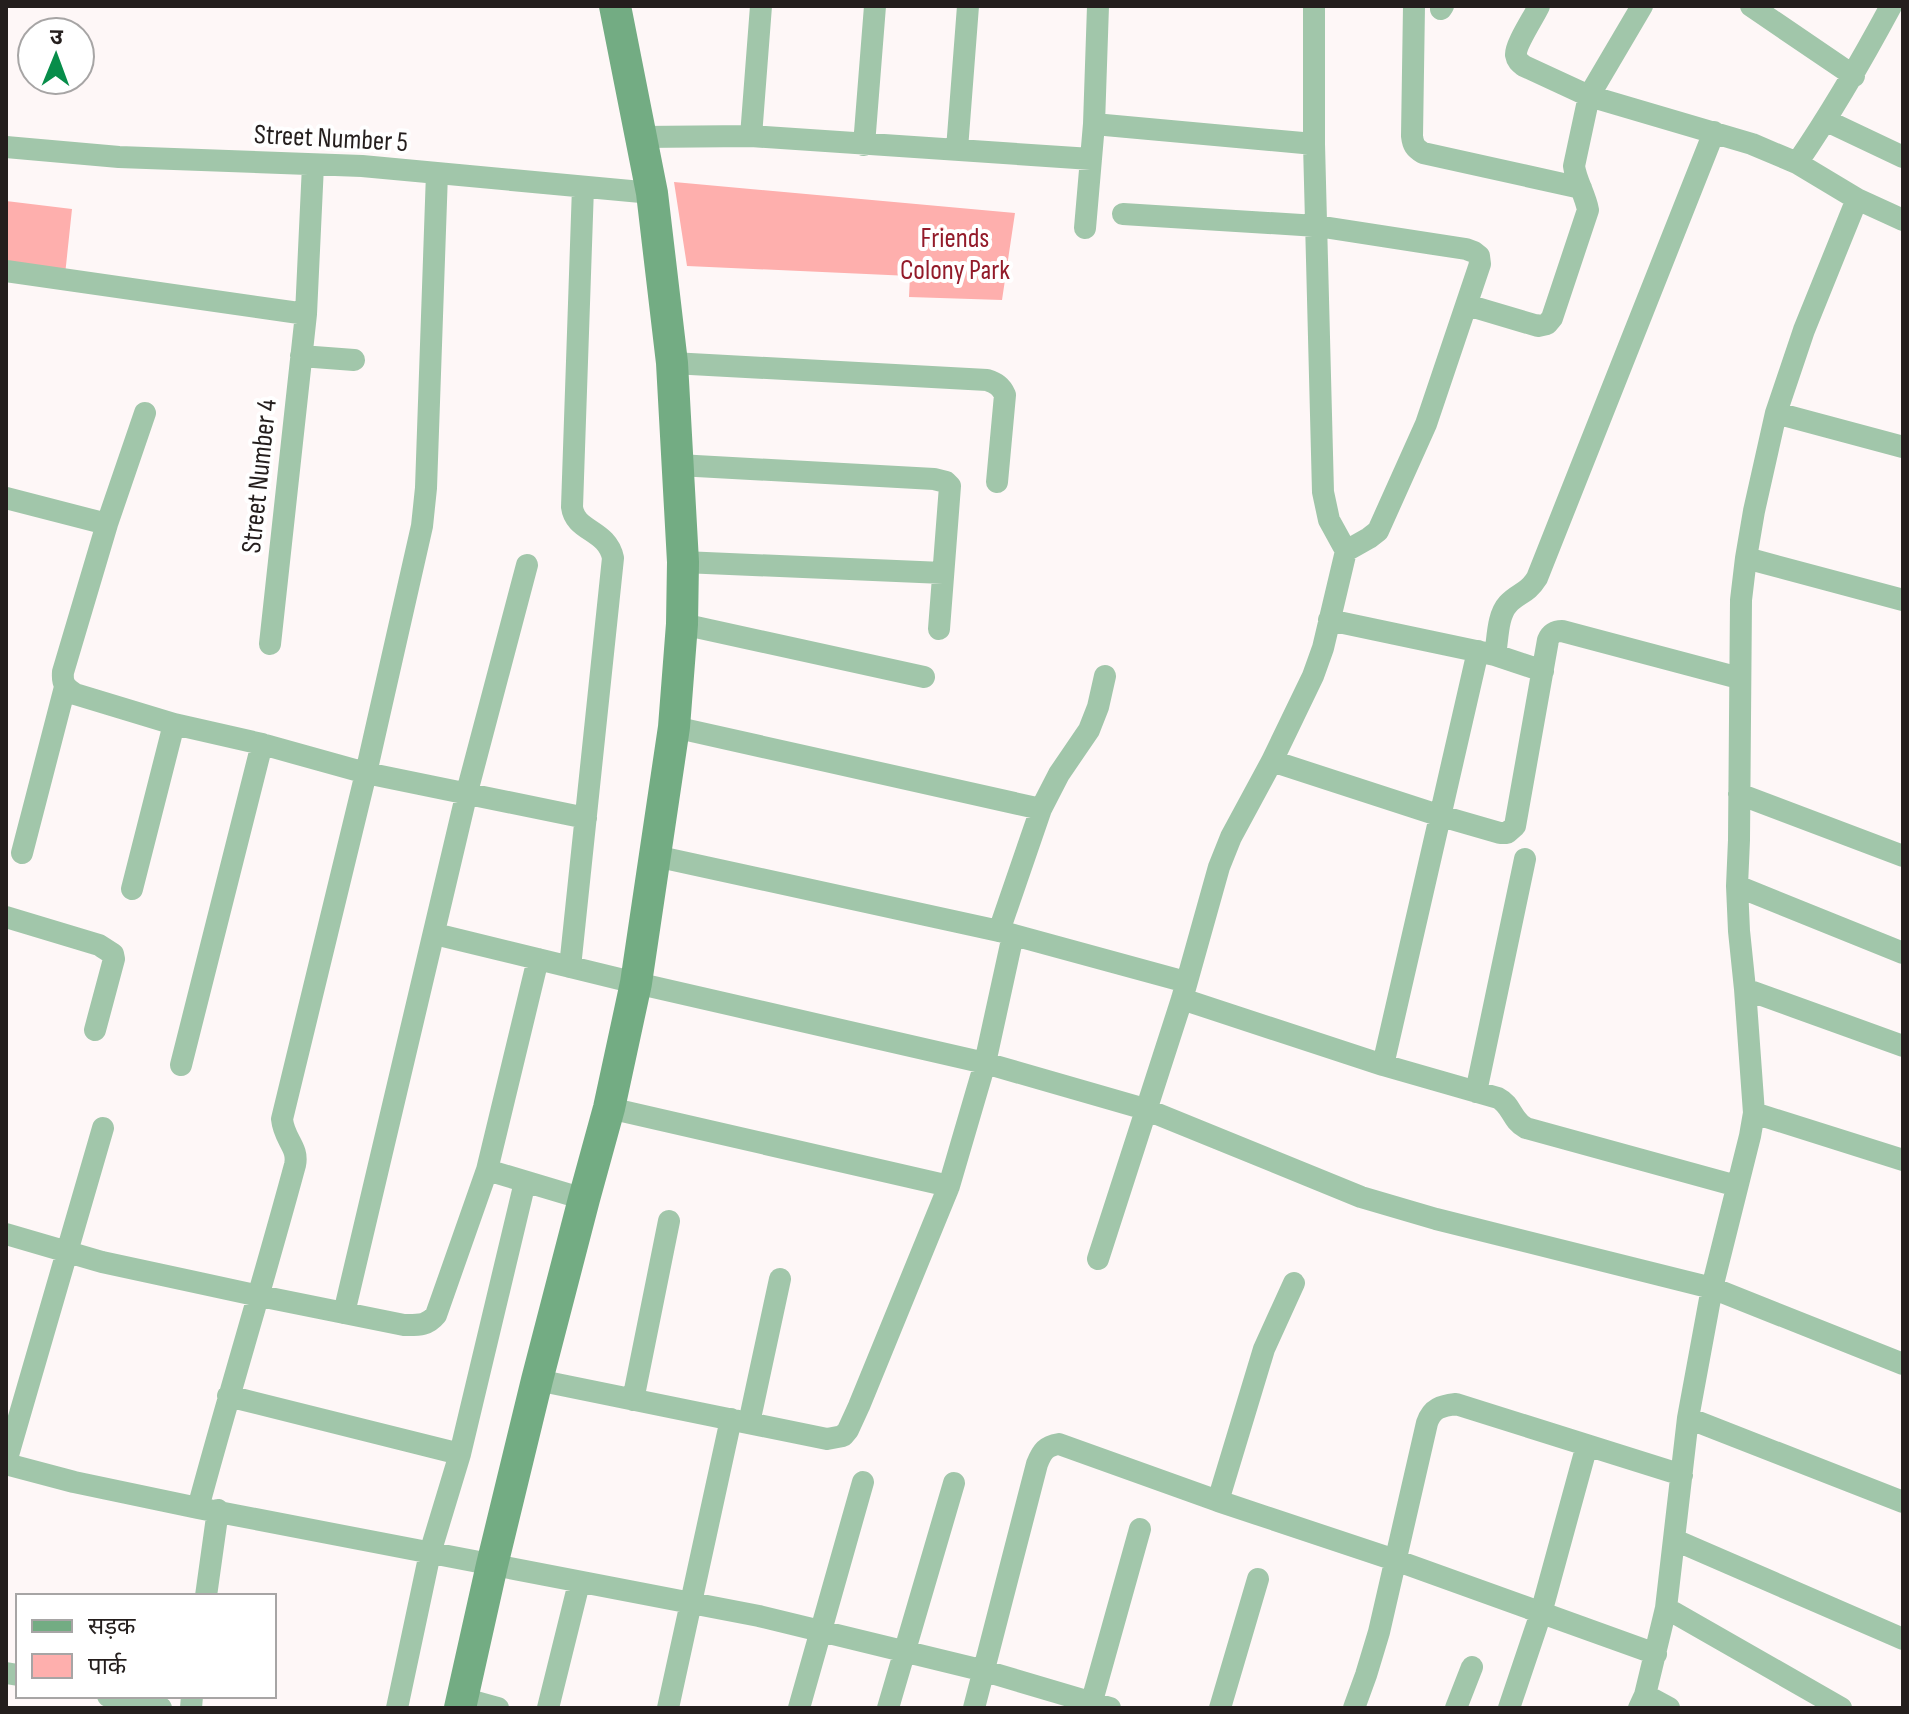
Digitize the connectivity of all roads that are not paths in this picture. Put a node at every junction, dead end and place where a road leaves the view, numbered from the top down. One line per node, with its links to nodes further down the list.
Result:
1 (615, 6): 18 (street)
2 (761, 6): 17 (street)
3 (875, 6): 20 (street)
4 (968, 6): 22 (street)
5 (1098, 6): 15 (street)
6 (1314, 6): 19 (street)
7 (1414, 6): 29 (street)
8 (1539, 6): 13 (street)
9 (1642, 6): 13 (street)
10 (1751, 6): 12 (street)
11 (1891, 6): 12 (street)
12 (1854, 76): 14 (street)
13 (1589, 96): 16 (street); 29 (street)
14 (1827, 121): 23 (street); 25 (street)
15 (1094, 124): 19 (street); 24 (street)
16 (1714, 132): 25 (street); 59 (street)
17 (751, 136): 18 (street); 20 (street)
18 (641, 137): 30 (street)
19 (1314, 144): 34 (street)
20 (864, 145): 22 (street)
21 (6, 147): 26 (street, Street Number 5)
22 (957, 149): 24 (street)
23 (1903, 157)
24 (1091, 159): 35 (street)
25 (1797, 163): 31 (street)
26 (313, 165): 27 (street, Street Number 5); 38 (street, Street Number 4)
27 (437, 173): 28 (street, Street Number 5); 69 (street)
28 (583, 187): 30 (street, Street Number 5); 74 (street)
29 (1581, 188): 37 (street)
30 (652, 193): 41 (street)
31 (1857, 199): 33 (street); 43 (street)
32 (1123, 214): 34 (street)
33 (1903, 220)
34 (1317, 226): 37 (street); 49 (street)
35 (1085, 228)
36 (6, 271): 38 (street)
37 (1467, 305): 49 (street)
38 (306, 314): 39 (street, Street Number 4)
39 (301, 356): 40 (street); 58 (street, Street Number 4)
40 (354, 360)
41 (672, 363): 45 (street); 46 (street)
42 (145, 413): 48 (street)
43 (1776, 413): 44 (street); 50 (street)
44 (1903, 447)
45 (678, 465): 51 (street); 53 (street)
46 (997, 482)
47 (6, 498): 48 (street)
48 (107, 524): 64 (street)
49 (1346, 551): 55 (street)
50 (1746, 558): 54 (street); 63 (street)
51 (683, 562): 53 (street); 56 (street)
52 (527, 565): 70 (street)
53 (943, 573): 57 (street)
54 (1903, 600)
55 (1329, 620): 59 (street); 68 (street)
56 (682, 624): 62 (street); 66 (street)
57 (939, 629)
58 (270, 644)
59 (1486, 653): 60 (street); 73 (street)
60 (1543, 671): 63 (street); 73 (street)
61 (1105, 676): 72 (street)
62 (924, 677)
63 (1739, 678): 71 (street)
64 (65, 687): 65 (street); 75 (street)
65 (174, 724): 67 (street); 80 (street)
66 (674, 727): 72 (street); 76 (street)
67 (262, 744): 69 (street); 93 (street)
68 (1272, 761): 73 (street); 89 (street)
69 (366, 773): 70 (street); 113 (street)
70 (467, 792): 74 (street); 83 (street)
71 (1739, 794): 77 (street); 79 (street)
72 (1041, 809): 82 (street)
73 (1441, 816): 94 (street)
74 (586, 818): 86 (street)
75 (22, 853)
76 (655, 856): 82 (street); 87 (street)
77 (1903, 856)
78 (1525, 859): 95 (street)
79 (1737, 886): 84 (street); 88 (street)
80 (132, 889)
81 (6, 917): 90 (street)
82 (1006, 933): 89 (street); 92 (street)
83 (435, 934): 85 (street); 114 (street)
84 (1903, 953)
85 (538, 959): 86 (street); 101 (street)
86 (570, 967): 87 (street)
87 (636, 983): 92 (street); 96 (street)
88 (1745, 989): 91 (street); 98 (street)
89 (1184, 990): 94 (street); 97 (street)
90 (95, 1030)
91 (1903, 1046)
92 (985, 1063): 97 (street); 103 (street)
93 (181, 1065)
94 (1383, 1065): 95 (street)
95 (1476, 1092): 104 (street)
96 (609, 1108): 103 (street); 105 (street)
97 (1145, 1109): 109 (street); 112 (street)
98 (1754, 1113): 100 (street); 104 (street)
99 (103, 1128): 108 (street)
100 (1903, 1160)
101 (487, 1170): 102 (street); 114 (street)
102 (525, 1182): 105 (street); 122 (street)
103 (949, 1186): 120 (street)
104 (1737, 1186): 112 (street)
105 (584, 1199): 116 (street)
106 (669, 1221): 118 (street)
107 (6, 1234): 108 (street)
108 (66, 1251): 113 (street); 123 (street)
109 (1098, 1259)
110 (780, 1279): 120 (street)
111 (1294, 1283): 127 (street)
112 (1712, 1288): 115 (street); 119 (street)
113 (260, 1296): 114 (street); 117 (street)
114 (344, 1313)
115 (1903, 1364)
116 (537, 1380): 118 (street); 134 (street)
117 (228, 1396): 122 (street); 129 (street)
118 (633, 1400): 120 (street)
119 (1688, 1418): 124 (street); 128 (street)
120 (740, 1421): 138 (street)
121 (1587, 1445): 124 (street); 133 (street); 140 (street)
122 (460, 1454): 132 (street)
123 (6, 1463): 129 (street)
124 (1682, 1475): 131 (street)
125 (863, 1482): 141 (street)
126 (954, 1483): 143 (street)
127 (1218, 1501): 133 (street); 146 (street)
128 (1903, 1502)
129 (208, 1509): 132 (street); 137 (street)
130 (1140, 1529): 151 (street)
131 (1675, 1540): 139 (street); 142 (street)
132 (430, 1553): 134 (street); 153 (street)
133 (1395, 1560): 140 (street); 161 (street)
134 (492, 1565): 136 (street); 149 (street)
135 (1258, 1579): 160 (street)
136 (579, 1583): 138 (street); 155 (street)
137 (206, 1594)
138 (692, 1604): 141 (street); 156 (street)
139 (1666, 1608): 144 (street); 165 (street)
140 (1541, 1613): 144 (street); 163 (street)
141 (820, 1630): 143 (street); 157 (street)
142 (1903, 1639)
143 (904, 1650): 146 (street); 158 (street)
144 (1656, 1654): 148 (street)
145 (1472, 1667): 162 (street)
146 (985, 1671): 151 (street); 159 (street)
147 (114, 1698): 150 (street)
148 (1642, 1701): 164 (street)
149 (461, 1703): 154 (street)
150 (137, 1705): 152 (street)
151 (1097, 1706)
152 (161, 1708)
153 (397, 1708)
154 (498, 1708)
155 (548, 1708)
156 (668, 1708)
157 (799, 1708)
158 (888, 1708)
159 (974, 1708)
160 (1220, 1708)
161 (1354, 1708)
162 (1456, 1708)
163 (1509, 1708)
164 (1669, 1708)
165 (1841, 1708)

